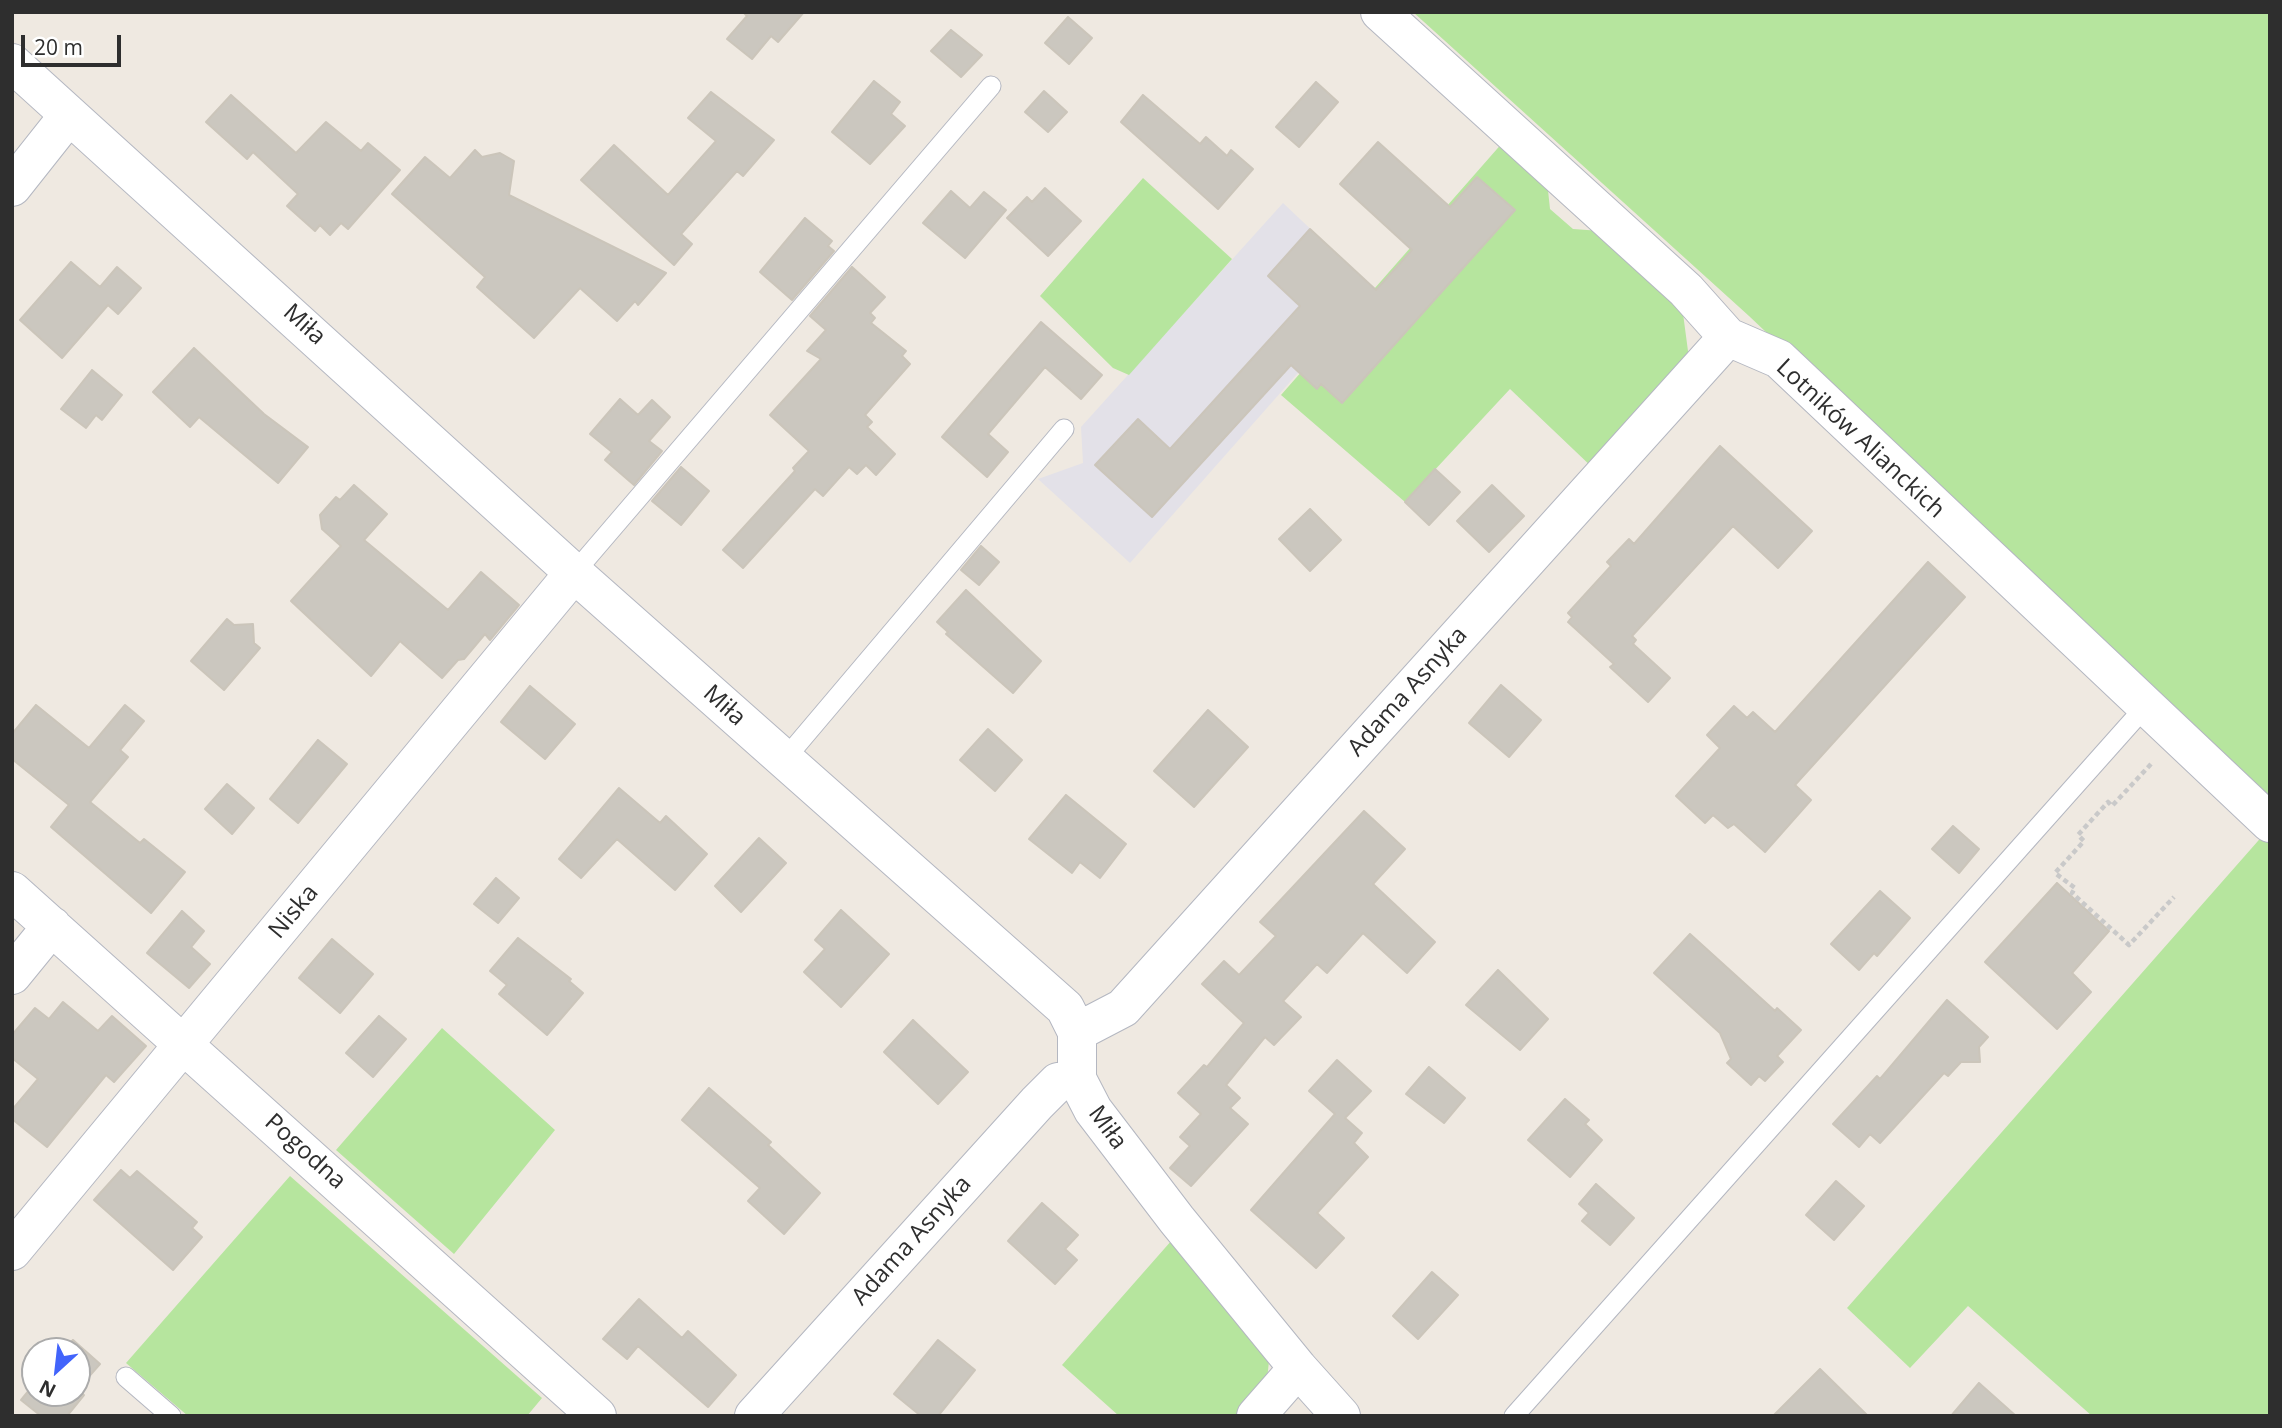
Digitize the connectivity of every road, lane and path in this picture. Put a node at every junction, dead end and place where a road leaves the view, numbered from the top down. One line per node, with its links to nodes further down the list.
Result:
1 (1380, 12): 6 (street, Lotników Alianckich)
2 (12, 63): 4 (street, Miła)
3 (991, 86): 8 (lane)
4 (69, 115): 5 (street); 8 (street, Miła)
5 (12, 187)
6 (1728, 337): 9 (street, Lotników Alianckich); 17 (street, Adama Asnyka)
7 (1064, 429): 10 (lane)
8 (575, 573): 10 (street, Miła); 18 (street, Niska)
9 (2145, 707): 12 (street, Lotników Alianckich); 28 (lane)
10 (784, 760): 17 (street, Miła)
11 (2151, 764): 14 (path)
12 (2270, 823)
13 (12, 891): 15 (street, Pogodna)
14 (2174, 897)
15 (52, 926): 16 (street); 18 (street, Pogodna)
16 (12, 975)
17 (1077, 1032): 19 (street, Miła)
18 (185, 1044): 20 (street, Niska); 24 (street, Pogodna)
19 (1077, 1079): 21 (street, Miła); 25 (street, Adama Asnyka)
20 (12, 1251)
21 (1298, 1368): 26 (street); 27 (street, Miła)
22 (126, 1377): 23 (lane)
23 (172, 1416)
24 (597, 1416)
25 (754, 1416)
26 (1256, 1416)
27 (1341, 1416)
28 (1514, 1416)

